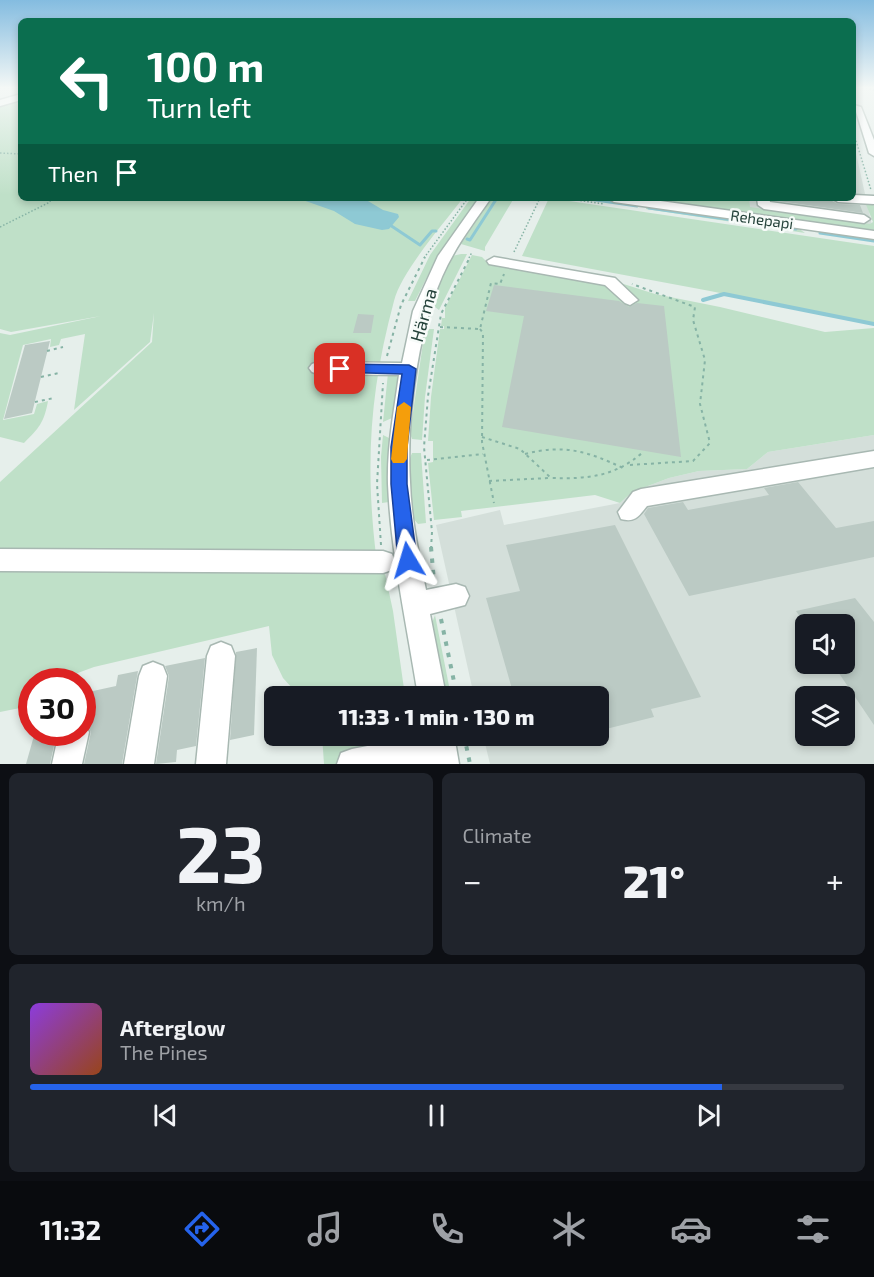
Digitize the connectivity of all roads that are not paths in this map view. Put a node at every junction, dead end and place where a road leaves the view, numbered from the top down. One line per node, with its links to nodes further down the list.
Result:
1 (862, 124): 2 (street)
2 (874, 153)
3 (873, 196): 4 (street)
4 (856, 197)
5 (482, 201): 13 (street, Härma)
6 (763, 201): 8 (street)
7 (663, 202): 9 (street, Rehepapi)
8 (864, 219)
9 (874, 236)
10 (502, 262): 11 (street)
11 (630, 300)
12 (318, 369): 13 (street)
13 (409, 369): 20 (street, Härma)
14 (874, 459): 15 (street)
15 (629, 512)
16 (0, 560): 17 (street)
17 (383, 562)
18 (221, 656): 25 (street)
19 (153, 676): 24 (street)
20 (432, 686)
21 (70, 746): 23 (street)
22 (447, 746): 26 (street)
23 (66, 764)
24 (139, 764)
25 (211, 764)
26 (352, 764)

